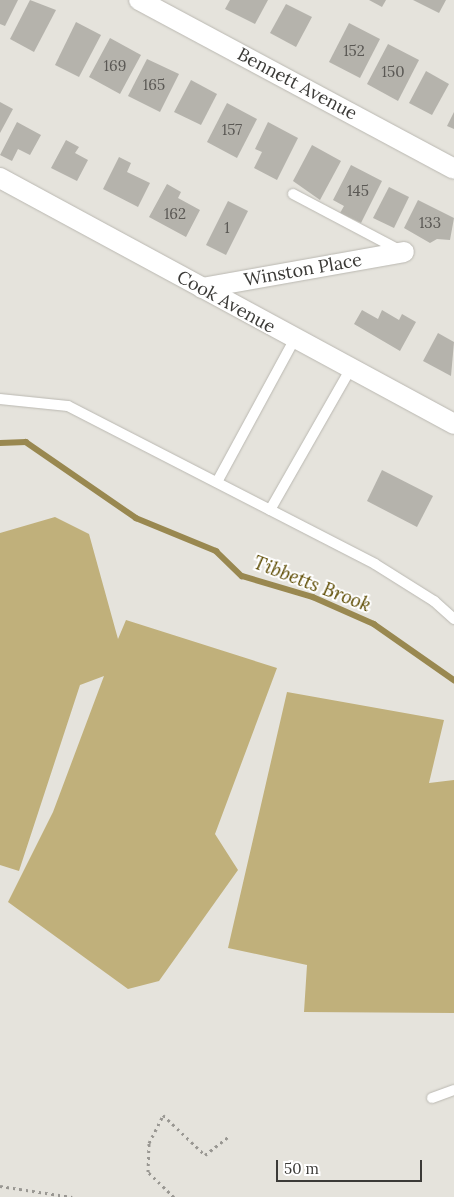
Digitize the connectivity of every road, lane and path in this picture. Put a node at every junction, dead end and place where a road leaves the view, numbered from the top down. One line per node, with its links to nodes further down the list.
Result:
1 (139, 0): 2 (street, Bennett Avenue)
2 (454, 169)
3 (0, 178): 6 (street, Cook Avenue)
4 (293, 194): 5 (lane)
5 (404, 252): 6 (street, Winston Place)
6 (202, 288): 7 (street, Cook Avenue)
7 (294, 340): 8 (street, Cook Avenue); 11 (lane)
8 (350, 370): 10 (street, Cook Avenue); 12 (lane)
9 (0, 399): 11 (lane)
10 (454, 424)
11 (217, 482): 12 (lane)
12 (270, 510): 13 (lane)
13 (454, 619)
14 (454, 1090): 15 (lane)
15 (432, 1098)
16 (229, 1136): 19 (path)
17 (0, 1186): 18 (path)
18 (72, 1197)
19 (174, 1197)

